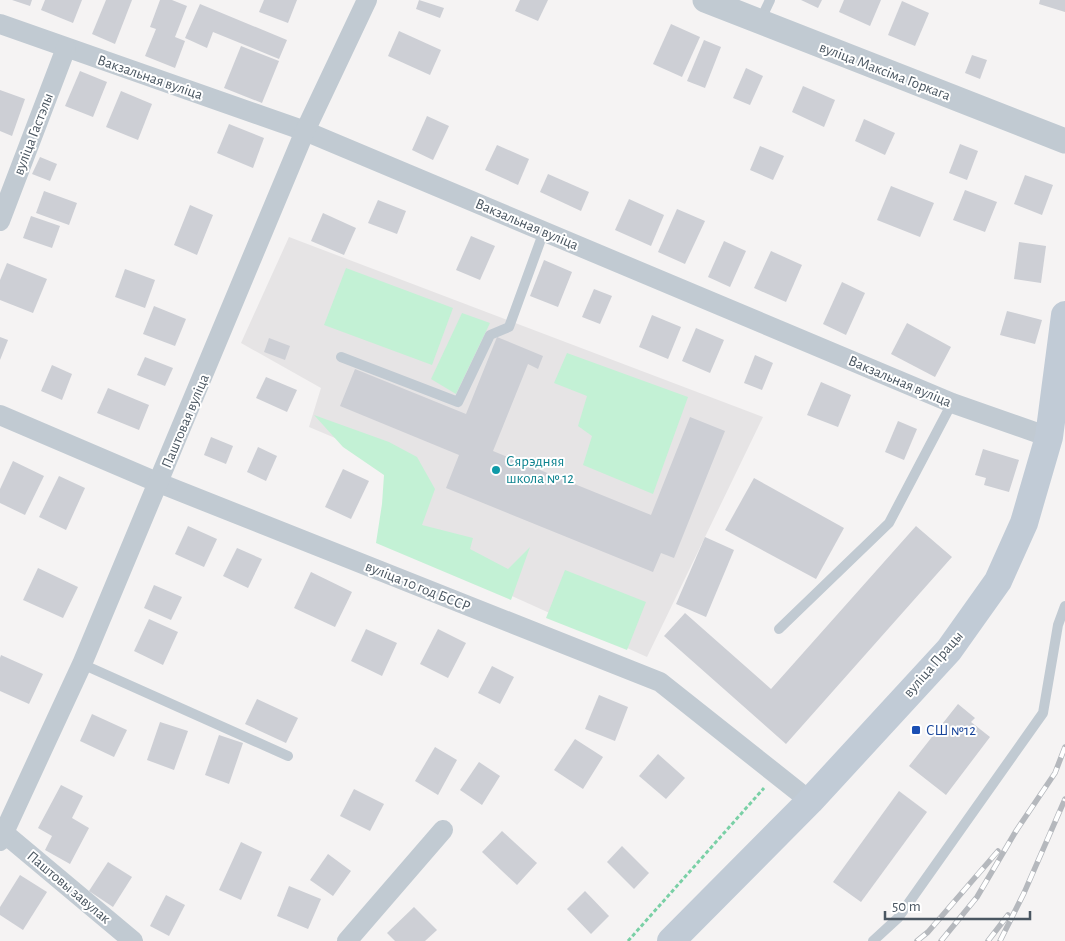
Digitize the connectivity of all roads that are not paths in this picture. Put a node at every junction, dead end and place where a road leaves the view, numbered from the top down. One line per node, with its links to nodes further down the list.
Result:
1 (367, 0): 6 (street, Паштовая вуліца)
2 (705, 0): 3 (street, вуліца Максіма Горкага)
3 (765, 11): 7 (street, вуліца Максіма Горкага)
4 (0, 24): 5 (street, Вакзальная вуліца)
5 (66, 48): 6 (street, Вакзальная вуліца); 8 (street, вуліца Гастэлы)
6 (306, 131): 9 (street, Вакзальная вуліца); 15 (street, Паштовая вуліца)
7 (1065, 141)
8 (0, 221)
9 (544, 231): 11 (lane); 12 (street, Вакзальная вуліца)
10 (1065, 315): 14 (main road, вуліца Працы)
11 (341, 357)
12 (952, 403): 14 (street, Вакзальная вуліца); 17 (lane)
13 (0, 415): 15 (street, вуліца 10 год БССР)
14 (1048, 438): 20 (main road, вуліца Працы)
15 (159, 483): 18 (street, Паштовая вуліца); 20 (street, вуліца 10 год БССР)
16 (1065, 606): 26 (lane)
17 (779, 629)
18 (82, 664): 19 (lane); 22 (street, Паштовая вуліца)
19 (288, 756)
20 (810, 801): 25 (main road, вуліца Працы)
21 (443, 830): 24 (street)
22 (2, 837): 23 (street, Паштовы завулак)
23 (133, 941)
24 (347, 941)
25 (671, 941)
26 (873, 941)

